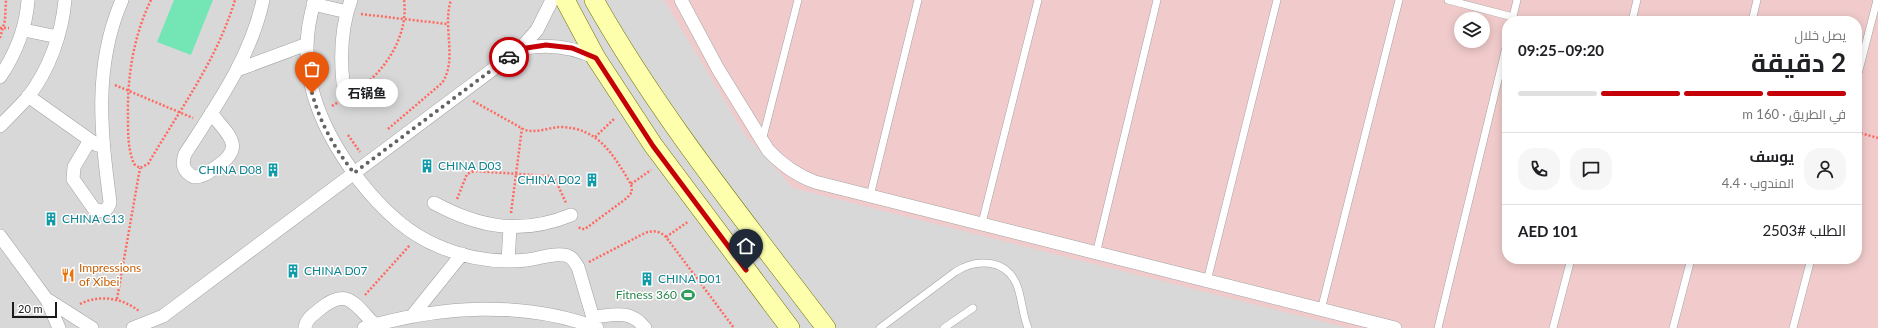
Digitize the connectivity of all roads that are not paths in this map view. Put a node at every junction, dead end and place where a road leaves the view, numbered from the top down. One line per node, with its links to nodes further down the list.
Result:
1 (28, 0): 26 (street)
2 (65, 0): 27 (street)
3 (122, 0): 41 (street)
4 (263, 0): 33 (street)
5 (552, 0): 29 (street)
6 (565, 0): 30 (street)
7 (594, 0): 69 (street)
8 (681, 0): 40 (street)
9 (798, 0): 40 (lane)
10 (918, 0): 43 (lane)
11 (1038, 0): 46 (lane)
12 (1157, 0): 50 (lane)
13 (1277, 0): 55 (lane)
14 (1398, 0): 58 (lane)
15 (1448, 0): 22 (lane)
16 (1518, 0): 23 (lane)
17 (1637, 0): 24 (lane)
18 (1757, 0): 25 (lane)
19 (1877, 0): 31 (lane)
20 (314, 2): 21 (street); 28 (street)
21 (349, 6): 35 (street)
22 (1503, 16)
23 (1514, 16)
24 (1633, 16)
25 (1753, 16)
26 (24, 30): 27 (street); 34 (street)
27 (58, 37): 36 (street)
28 (307, 44): 33 (street); 42 (street)
29 (520, 49): 30 (street); 42 (street)
30 (596, 58): 68 (street)
31 (1862, 58)
32 (1502, 64): 74 (lane)
33 (237, 70): 37 (street)
34 (0, 77)
35 (343, 83)
36 (28, 96): 38 (street); 39 (street)
37 (208, 119)
38 (0, 126)
39 (90, 140): 41 (street); 41 (street)
40 (762, 142): 43 (street)
41 (103, 149)
42 (354, 173): 49 (street); 61 (street)
43 (870, 196): 46 (street)
44 (434, 203): 47 (street)
45 (571, 215): 47 (street)
46 (982, 223): 50 (street)
47 (510, 227): 51 (street)
48 (0, 236): 56 (street)
49 (462, 254): 51 (street); 59 (street)
50 (1096, 254): 55 (street)
51 (508, 261): 60 (street)
52 (1570, 264): 75 (lane)
53 (1690, 264): 76 (lane)
54 (1810, 264): 77 (lane)
55 (1207, 281): 58 (street)
56 (48, 300): 63 (street); 64 (street)
57 (973, 308): 71 (lane)
58 (1321, 310): 73 (street)
59 (412, 316): 60 (street); 62 (street)
60 (595, 324): 67 (street)
61 (151, 325): 65 (street)
62 (370, 326): 66 (street)
63 (59, 328)
64 (92, 328)
65 (133, 328)
66 (305, 328)
67 (645, 328)
68 (790, 328)
69 (826, 328)
70 (880, 328): 72 (lane)
71 (944, 328)
72 (1028, 328)
73 (1395, 328)
74 (1438, 328)
75 (1553, 328)
76 (1673, 328)
77 (1793, 328)

